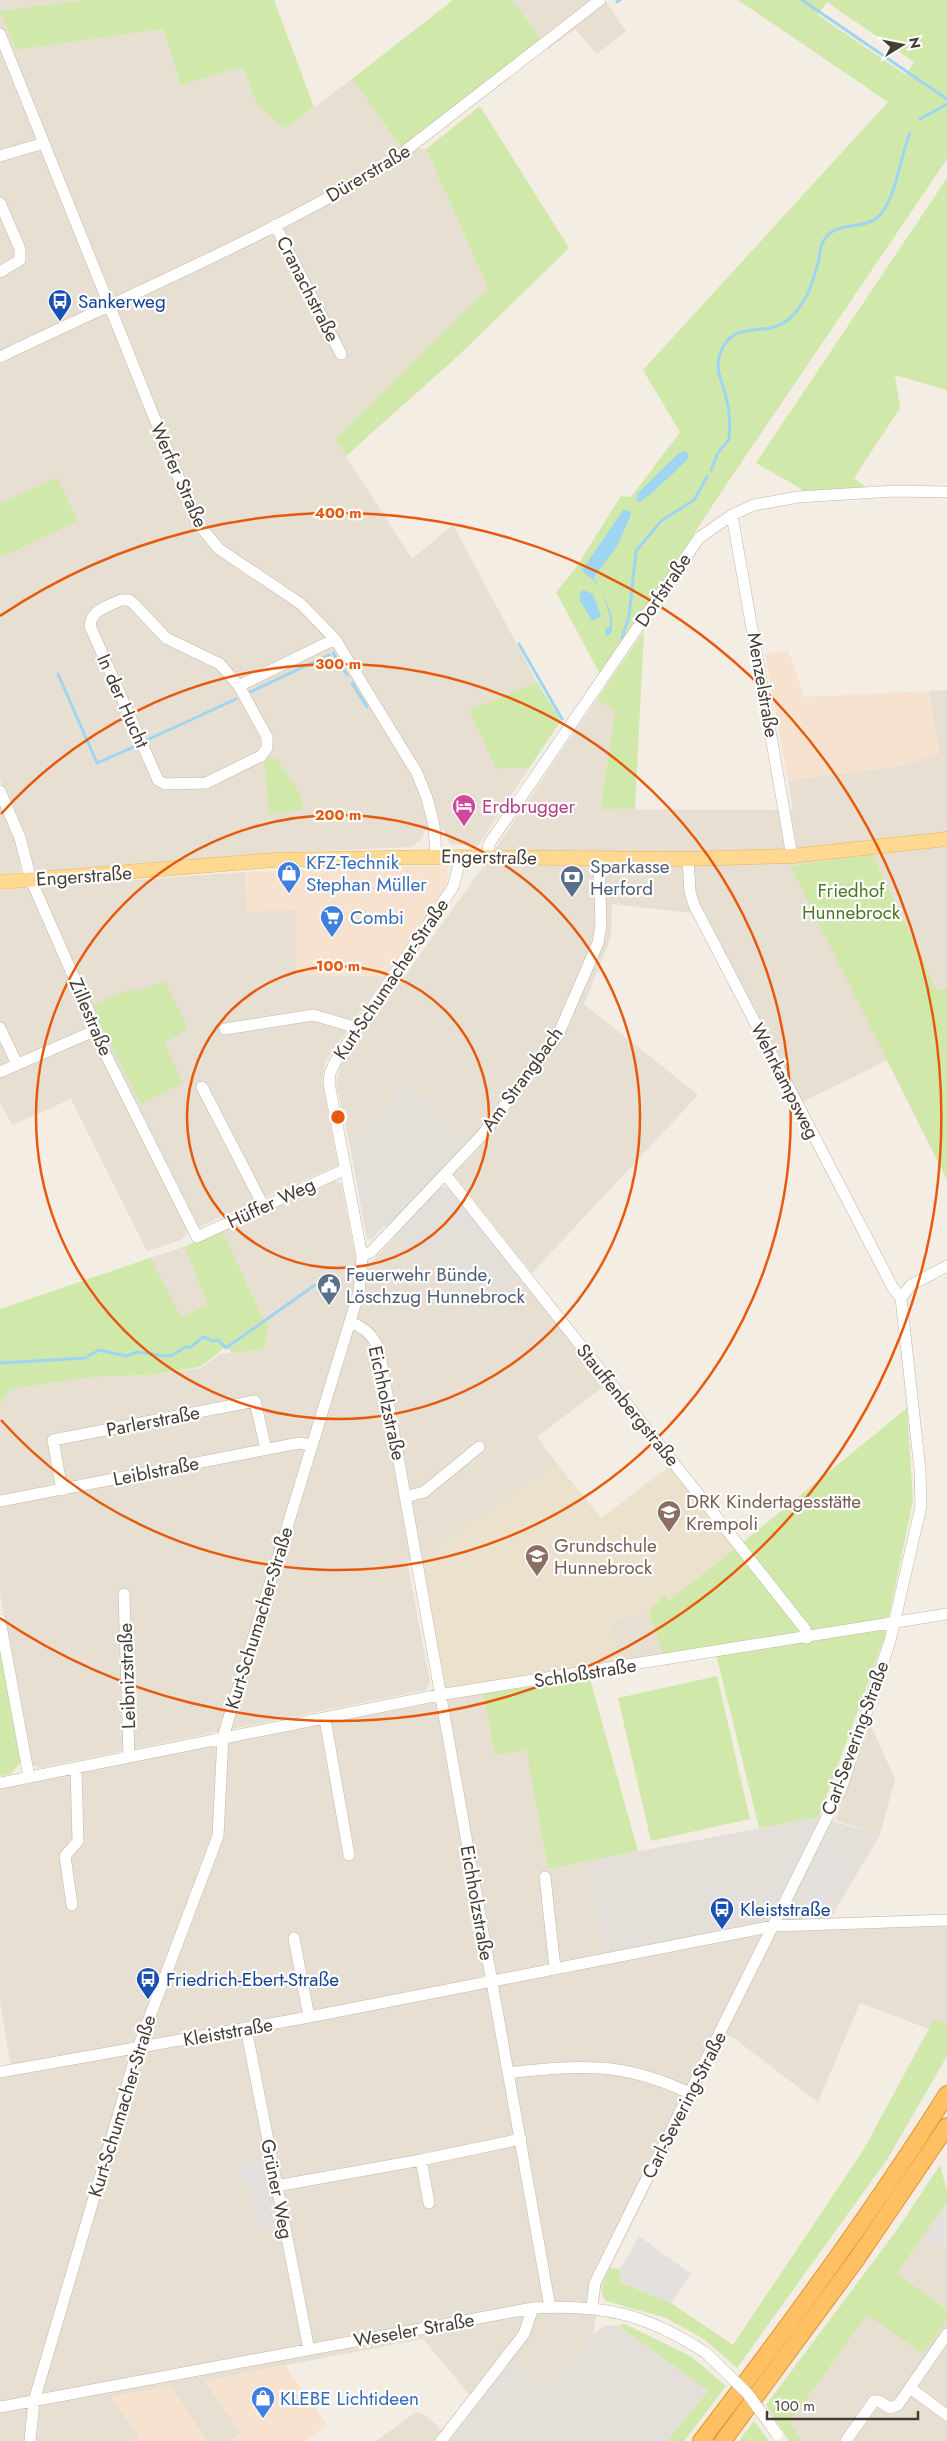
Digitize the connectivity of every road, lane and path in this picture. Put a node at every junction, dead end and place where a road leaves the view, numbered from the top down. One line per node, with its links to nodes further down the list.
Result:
1 (600, 0): 6 (street, Dürerstraße)
2 (0, 34): 3 (street, Werfer Straße)
3 (44, 144): 4 (street); 8 (street, Werfer Straße)
4 (0, 156)
5 (0, 203): 7 (street)
6 (275, 225): 8 (street, Dürerstraße); 9 (street, Cranachstraße)
7 (0, 272)
8 (110, 305): 10 (street); 13 (street, Werfer Straße)
9 (341, 354)
10 (0, 357)
11 (947, 492): 12 (street, Dorfstraße)
12 (732, 515): 18 (street, Menzelstraße); 20 (street, Dorfstraße)
13 (335, 639): 14 (street); 17 (street, Werfer Straße)
14 (239, 686): 14 (street, In der Hucht)
15 (0, 791): 23 (street, Zillestraße)
16 (947, 839): 18 (main road, Engerstraße)
17 (436, 856): 19 (main road, Engerstraße); 23 (main road, Engerstraße)
18 (792, 856): 22 (main road, Engerstraße)
19 (461, 857): 20 (main road, Engerstraße); 28 (street, Kurt-Schumacher-Straße)
20 (487, 858): 21 (main road, Engerstraße)
21 (600, 859): 22 (main road, Engerstraße); 33 (street, Am Strangbach)
22 (688, 859): 38 (street, Wehrkampsweg)
23 (31, 880): 24 (main road, Engerstraße); 27 (street, Zillestraße)
24 (0, 882)
25 (0, 1028): 29 (street)
26 (225, 1030): 28 (street)
27 (94, 1031): 29 (street); 35 (street, Zillestraße)
28 (356, 1031): 32 (street, Kurt-Schumacher-Straße)
29 (17, 1064): 30 (street)
30 (0, 1072)
31 (202, 1087): 34 (street)
32 (346, 1169): 34 (street, Hüffer Weg); 36 (street, Kurt-Schumacher-Straße)
33 (446, 1174): 36 (street, Am Strangbach); 50 (street, Stauffenbergstraße)
34 (264, 1207): 35 (street, Hüffer Weg)
35 (197, 1237)
36 (362, 1256): 39 (street, Kurt-Schumacher-Straße)
37 (947, 1266): 38 (street)
38 (901, 1298): 49 (street, Carl-Severing-Straße)
39 (350, 1322): 40 (street, Kurt-Schumacher-Straße); 44 (street, Eichholzstraße)
40 (312, 1445): 42 (street, Leiblstraße); 53 (street, Kurt-Schumacher-Straße)
41 (480, 1447): 44 (street)
42 (266, 1449): 43 (street, Leiblstraße); 43 (street, Parlerstraße)
43 (62, 1490): 45 (street, Leiblstraße)
44 (406, 1497): 51 (street, Eichholzstraße)
45 (0, 1501)
46 (124, 1594): 54 (street, Leibnizstraße)
47 (947, 1614): 49 (street, Schloßstraße)
48 (0, 1620): 56 (street)
49 (895, 1622): 50 (street, Schloßstraße); 62 (street, Carl-Severing-Straße)
50 (807, 1638): 51 (street, Schloßstraße)
51 (439, 1695): 52 (street, Schloßstraße); 65 (street, Eichholzstraße)
52 (325, 1719): 53 (street, Schloßstraße); 58 (street)
53 (223, 1737): 54 (street); 68 (street, Kurt-Schumacher-Straße)
54 (129, 1757): 55 (street)
55 (76, 1768): 56 (street); 60 (street)
56 (29, 1777): 57 (street)
57 (0, 1784)
58 (349, 1855)
59 (545, 1877): 64 (street)
60 (72, 1905)
61 (947, 1920): 62 (street, Kleiststraße)
62 (774, 1926): 64 (street, Kleiststraße); 71 (street, Carl-Severing-Straße)
63 (294, 1938): 66 (street)
64 (555, 1968): 65 (street, Kleiststraße)
65 (491, 1980): 66 (street, Kleiststraße); 70 (street, Eichholzstraße)
66 (309, 2017): 67 (street, Kleiststraße)
67 (246, 2028): 68 (street, Kleiststraße); 76 (street, Grüner Weg)
68 (138, 2048): 69 (street, Kleiststraße); 84 (street, Kurt-Schumacher-Straße)
69 (0, 2072)
70 (508, 2073): 71 (street); 74 (street, Eichholzstraße)
71 (689, 2093): 79 (street, Carl-Severing-Straße)
72 (947, 2094): 90 (highway)
73 (947, 2126): 91 (highway)
74 (521, 2139): 75 (street); 78 (street, Eichholzstraße)
75 (421, 2160): 76 (street); 77 (street)
76 (276, 2186): 82 (street, Grüner Weg)
77 (429, 2203)
78 (550, 2307): 79 (street, Weseler Straße); 80 (street, Weseler Straße)
79 (592, 2307): 87 (street, Weseler Straße, bridge)
80 (533, 2308): 82 (street, Weseler Straße); 89 (street)
81 (947, 2334): 83 (street)
82 (309, 2350): 84 (street, Weseler Straße)
83 (910, 2388): 86 (street); 92 (street)
84 (34, 2400): 85 (street, Weseler Straße); 88 (street, Kurt-Schumacher-Straße)
85 (0, 2407)
86 (947, 2416)
87 (779, 2438)
88 (30, 2441)
89 (441, 2441)
90 (700, 2441)
91 (723, 2441)
92 (846, 2441)

